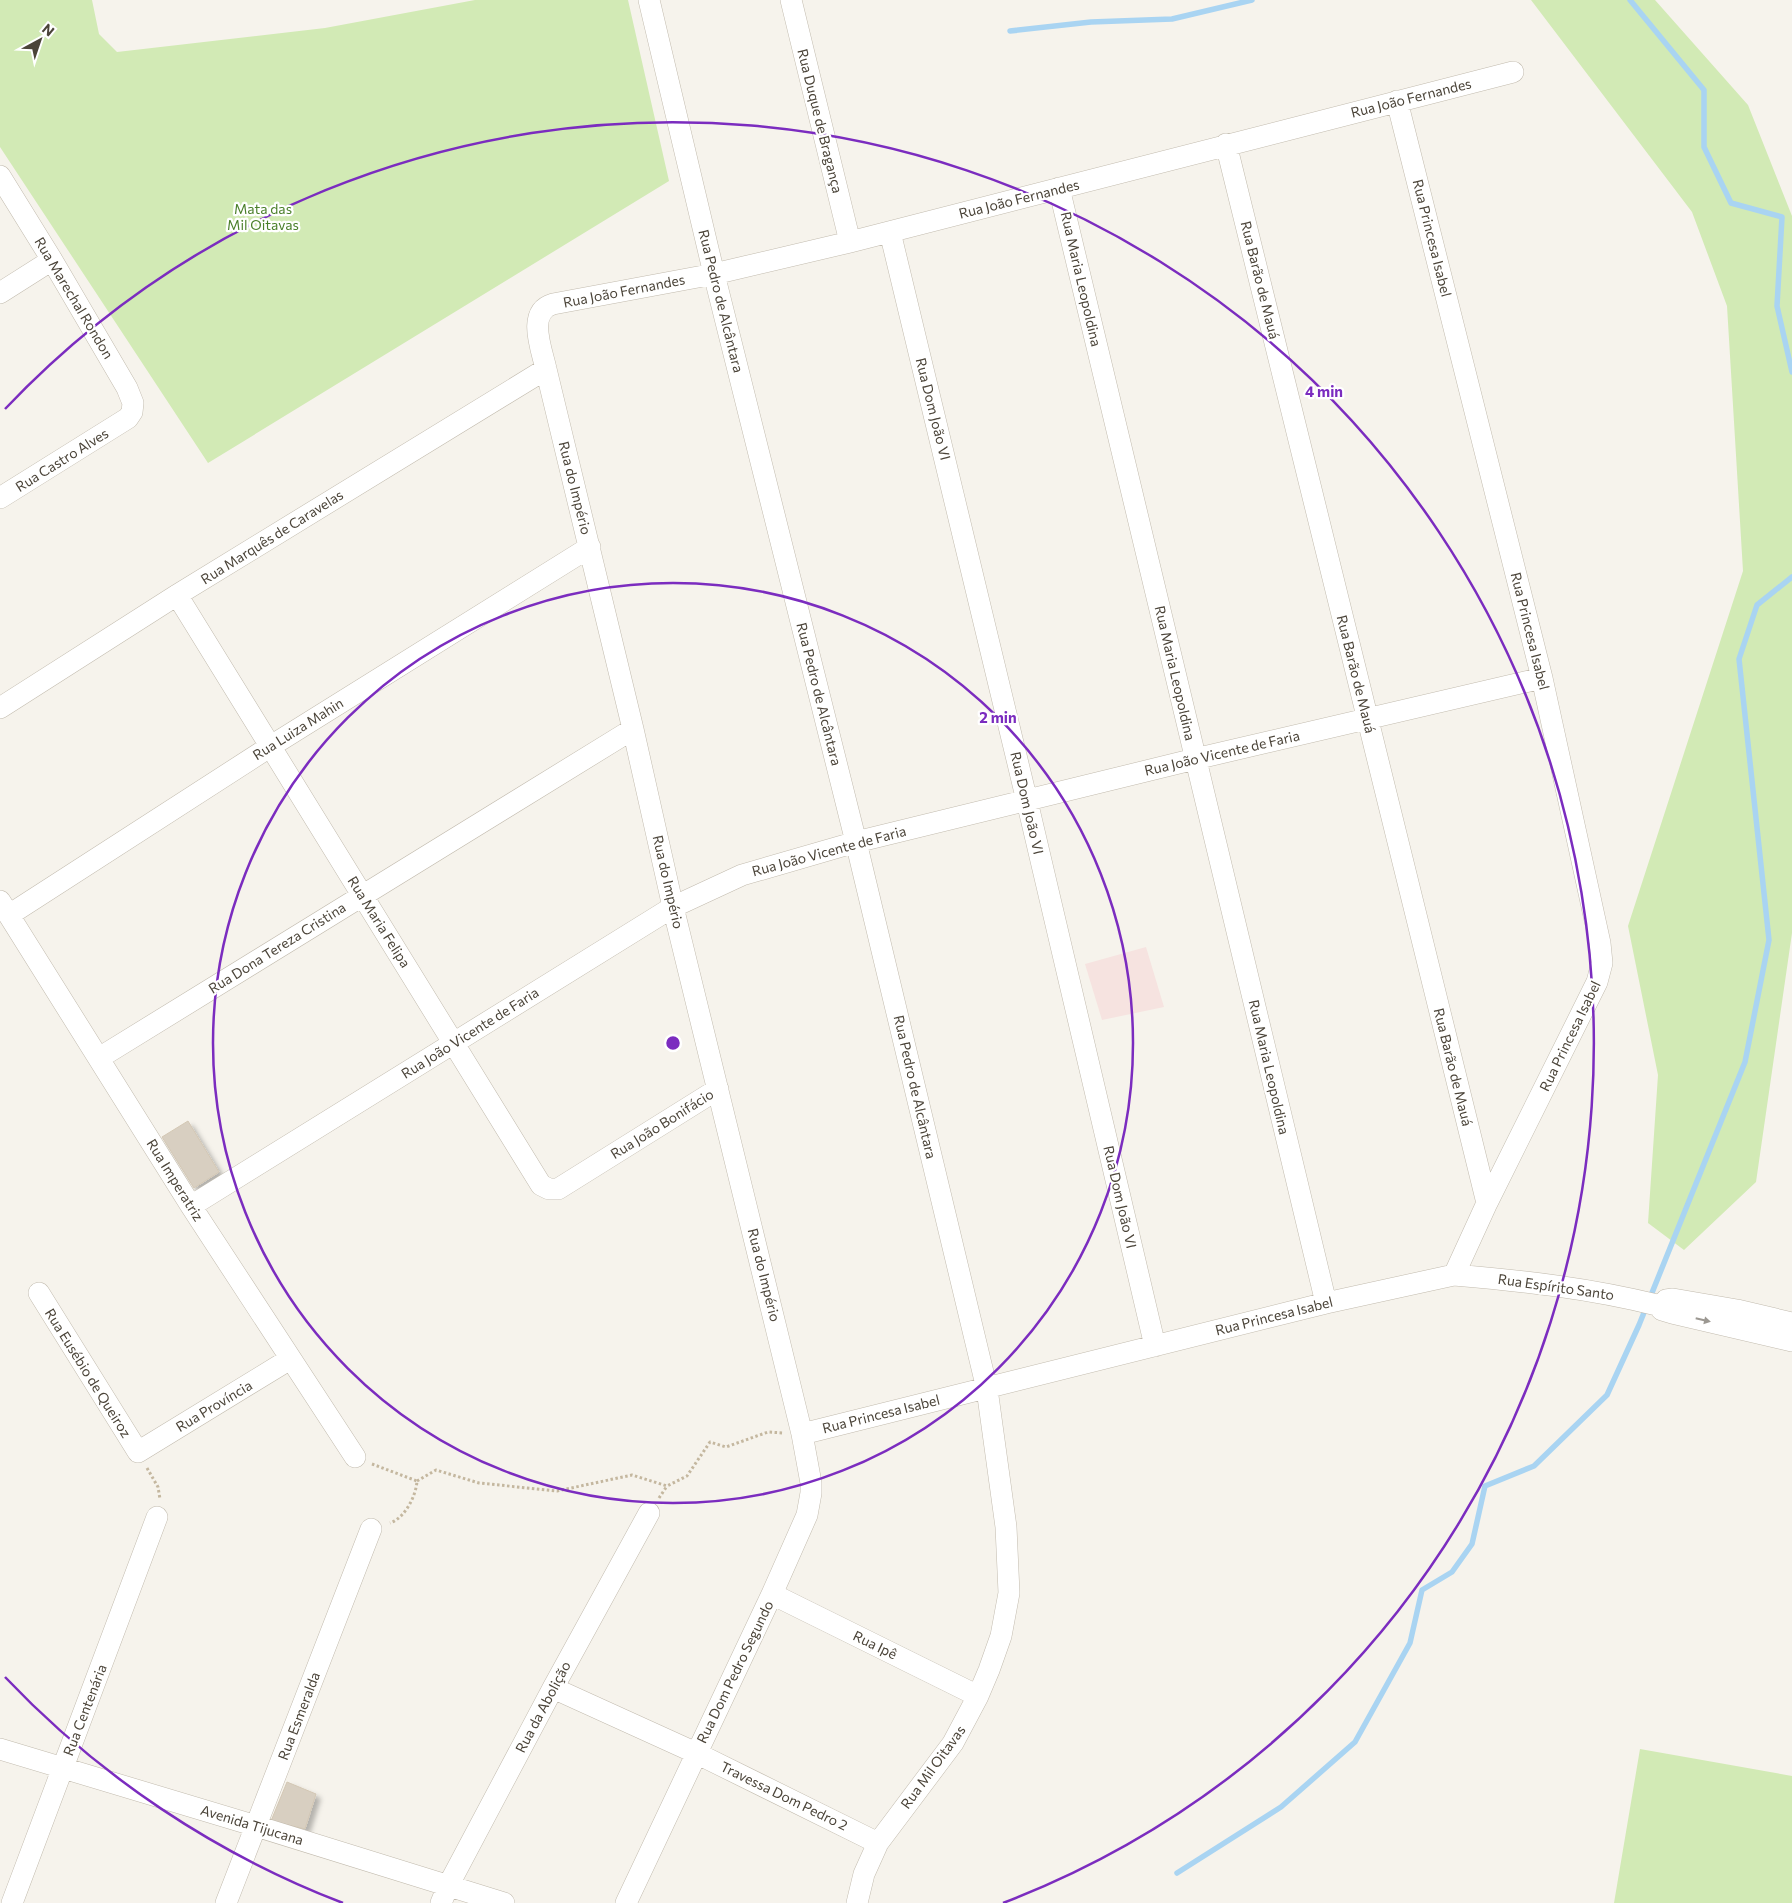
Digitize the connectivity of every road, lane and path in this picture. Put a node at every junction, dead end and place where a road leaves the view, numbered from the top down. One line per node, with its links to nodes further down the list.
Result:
1 (649, 0): 11 (street, Rua Pedro de Alcântara)
2 (791, 0): 9 (street, Rua Duque de Bragança)
3 (1513, 72): 4 (street, Rua João Fernandes)
4 (1397, 101): 5 (street, Rua João Fernandes); 19 (street, Rua Princesa Isabel)
5 (1226, 144): 7 (street, Rua João Fernandes); 21 (street, Rua Barão de Mauá)
6 (0, 176): 10 (street, Rua Marechal Rondon)
7 (1059, 188): 8 (street, Rua João Fernandes); 24 (street, Rua Maria Leopoldina)
8 (890, 232): 9 (street, Rua João Fernandes); 25 (street, Rua Dom João VI)
9 (850, 242): 11 (street, Rua João Fernandes)
10 (52, 260): 12 (street); 15 (street, Rua Marechal Rondon)
11 (714, 274): 13 (street, Rua João Fernandes); 26 (street, Rua Pedro de Alcântara)
12 (0, 293)
13 (538, 329): 14 (street, Rua do Império)
14 (546, 369): 17 (street, Rua do Império); 18 (street, Rua Marquês de Caravelas)
15 (124, 421): 16 (street, Rua Castro Alves)
16 (0, 498)
17 (590, 548): 22 (street, Rua do Império); 23 (street, Rua Luiza Mahin)
18 (177, 596): 20 (street, Rua Marquês de Caravelas); 23 (street, Rua Maria Felipa)
19 (1542, 678): 21 (street, Rua João Vicente de Faria); 34 (street, Rua Princesa Isabel)
20 (0, 708)
21 (1367, 720): 24 (street, Rua João Vicente de Faria); 34 (street, Rua Barão de Mauá)
22 (633, 729): 27 (street, Rua Dona Tereza Cristina); 28 (street, Rua do Império)
23 (271, 746): 27 (street, Rua Maria Felipa); 29 (street, Rua Luiza Mahin)
24 (1195, 759): 25 (street, Rua João Vicente de Faria); 38 (street, Rua Maria Leopoldina)
25 (1027, 801): 26 (street, Rua João Vicente de Faria); 42 (street, Rua Dom João VI)
26 (856, 842): 28 (street, Rua João Vicente de Faria); 44 (street, Rua Pedro de Alcântara)
27 (362, 895): 30 (street, Rua Maria Felipa); 31 (street, Rua Dona Tereza Cristina)
28 (673, 907): 30 (street, Rua João Vicente de Faria); 32 (street, Rua do Império)
29 (5, 908): 31 (street, Rua Imperatriz)
30 (453, 1043): 33 (street, Rua Maria Felipa); 35 (street, Rua João Vicente de Faria)
31 (99, 1058): 35 (street, Rua Imperatriz)
32 (718, 1089): 33 (street, Rua João Bonifácio); 45 (street, Rua do Império)
33 (606, 1160)
34 (1487, 1203): 36 (street, Rua Princesa Isabel)
35 (191, 1206): 43 (street, Rua Imperatriz)
36 (1454, 1275): 38 (street, Rua Princesa Isabel); 39 (street, Rua Espírito Santo)
37 (39, 1293): 46 (street, Rua Eusébio de Queiroz)
38 (1326, 1303): 42 (street, Rua Princesa Isabel)
39 (1648, 1303): 40 (street, Rua Espírito Santo); 41 (street, Rua Espírito Santo, one-way to 41)
40 (1792, 1323)
41 (1792, 1341)
42 (1155, 1346): 44 (street, Rua Princesa Isabel)
43 (290, 1359): 46 (street, Rua Província); 47 (street, Rua Imperatriz)
44 (987, 1389): 45 (street, Rua Princesa Isabel); 54 (street, Rua Mil Oitavas)
45 (802, 1434): 48 (path); 52 (street, Rua Dom Pedro Segundo)
46 (138, 1452): 50 (path)
47 (355, 1457): 48 (path)
48 (417, 1481): 51 (path)
49 (649, 1513): 53 (street, Rua da Abolição)
50 (157, 1517): 57 (street, Rua Centenária)
51 (371, 1529): 58 (street, Rua Esmeralda)
52 (772, 1594): 54 (street, Rua Ipê); 56 (street, Rua Dom Pedro Segundo)
53 (553, 1688): 56 (street, Travessa Dom Pedro 2); 60 (street, Rua da Abolição)
54 (978, 1696): 59 (street, Rua Mil Oitavas)
55 (0, 1750): 57 (street, Avenida Tijucana)
56 (696, 1753): 59 (street, Travessa Dom Pedro 2); 64 (street, Rua Dom Pedro Segundo)
57 (63, 1769): 58 (street, Avenida Tijucana); 61 (street, Rua Centenária)
58 (256, 1826): 60 (street, Avenida Tijucana); 62 (street, Rua Esmeralda)
59 (878, 1843): 65 (street, Rua Mil Oitavas)
60 (445, 1894): 63 (street, Avenida Tijucana)
61 (12, 1903)
62 (226, 1903)
63 (504, 1903)
64 (626, 1903)
65 (857, 1903)

